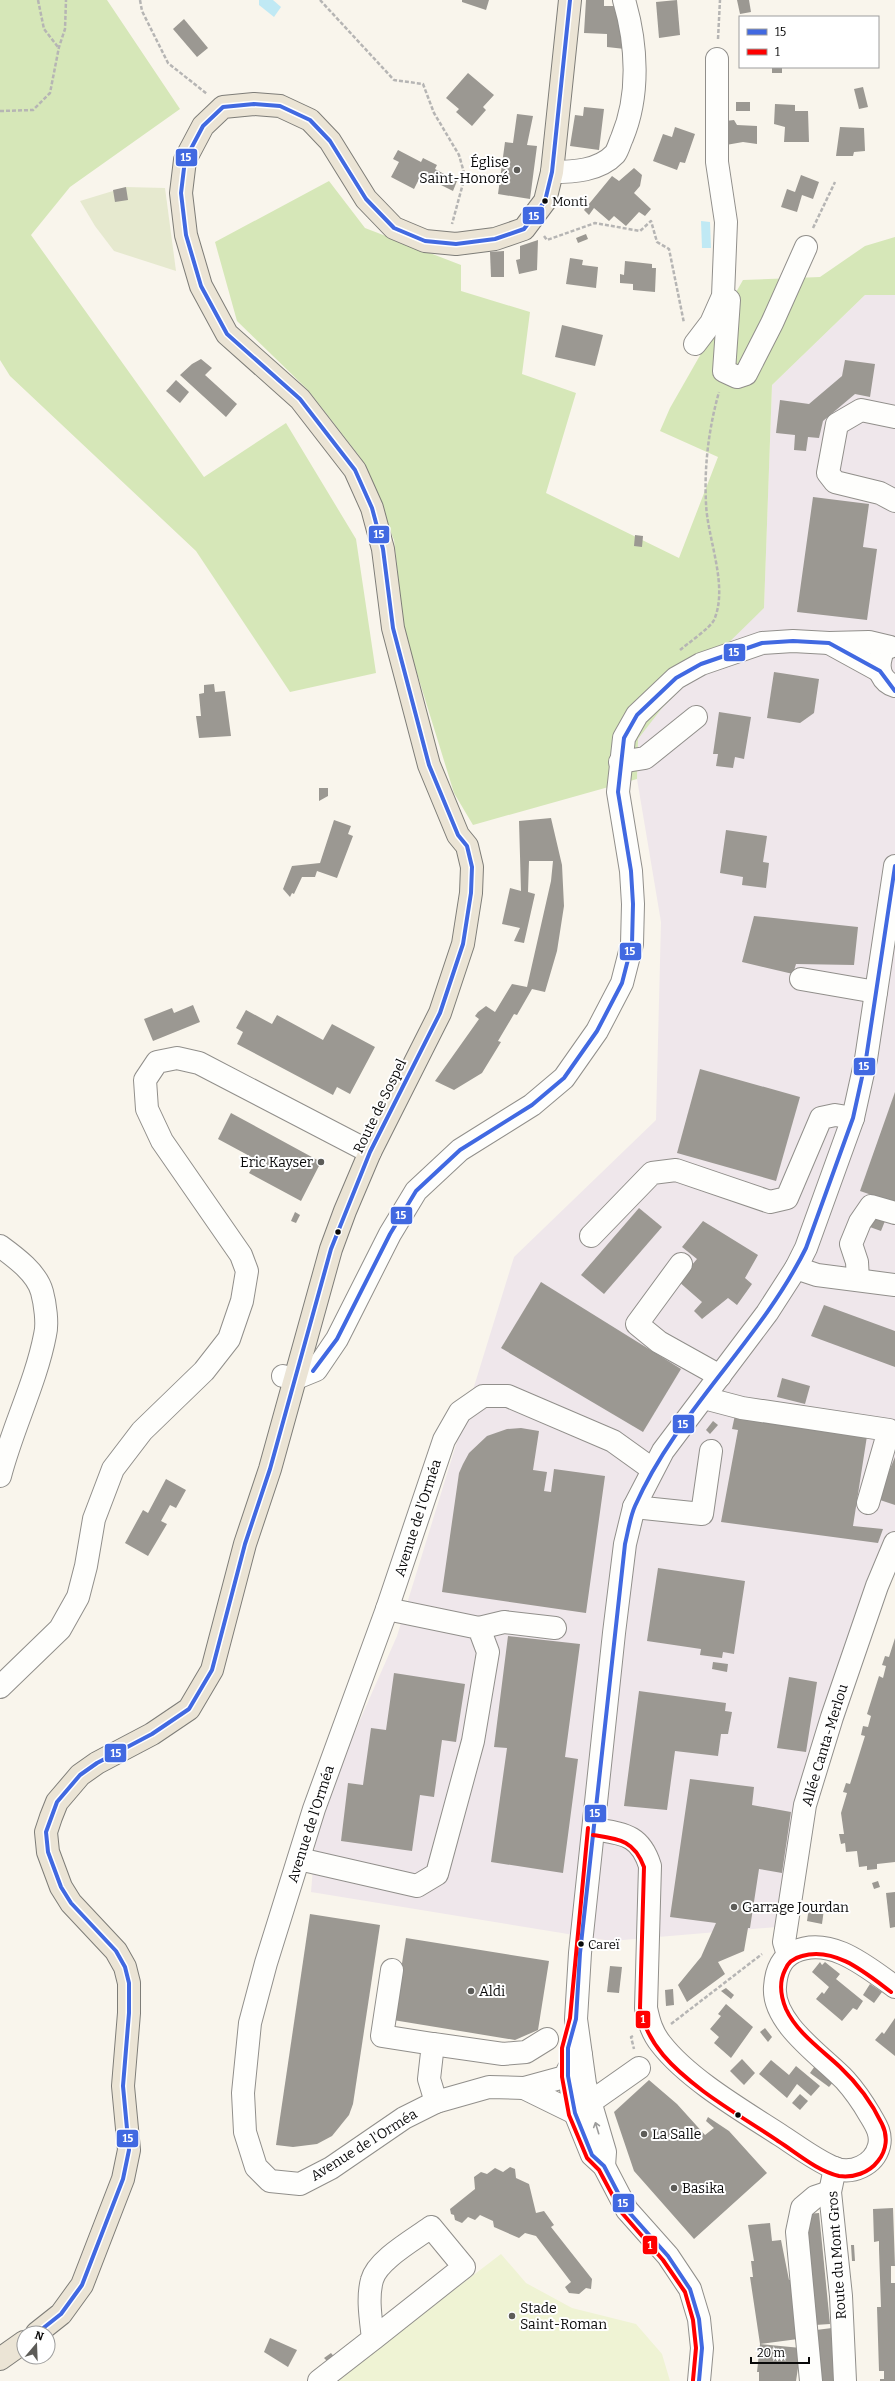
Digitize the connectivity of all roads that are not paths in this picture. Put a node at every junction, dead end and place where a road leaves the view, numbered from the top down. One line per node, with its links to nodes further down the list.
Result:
1 (570, 0): 4 (main road)
2 (624, 0): 4 (street)
3 (717, 59): 6 (street)
4 (552, 172): 20 (main road, Route de Sospel)
5 (806, 247): 6 (street)
6 (723, 296): 7 (street)
7 (695, 344)
8 (895, 417): 9 (street)
9 (895, 501)
10 (829, 643): 11 (street); 12 (street); 14 (street)
11 (892, 646): 12 (street)
12 (891, 683)
13 (696, 717): 14 (street)
14 (620, 762): 29 (street)
15 (895, 866): 16 (street)
16 (889, 938): 18 (street)
17 (801, 979): 18 (street)
18 (876, 992): 19 (street)
19 (853, 1118): 22 (street); 25 (street)
20 (365, 1149): 29 (main road, Route de Sospel); 40 (street)
21 (895, 1213): 26 (street)
22 (590, 1236)
23 (0, 1246): 33 (street)
24 (681, 1264): 28 (street)
25 (796, 1268): 26 (street); 28 (street)
26 (858, 1280): 27 (street)
27 (895, 1285)
28 (720, 1376): 30 (street)
29 (289, 1377): 57 (main road, Route de Sospel)
30 (704, 1398): 32 (street); 34 (street)
31 (711, 1451): 35 (street)
32 (652, 1469): 35 (street); 37 (street, Avenue de l'Orméa)
33 (0, 1476)
34 (868, 1503)
35 (634, 1507): 41 (street)
36 (895, 1543): 43 (street, Allée Canta-Merlou)
37 (387, 1609): 38 (street); 42 (street, Avenue de l'Orméa)
38 (479, 1628): 39 (street); 42 (street)
39 (555, 1628)
40 (0, 1687)
41 (594, 1829): 46 (street); 55 (street)
42 (299, 1859): 53 (street, Avenue de l'Orméa)
43 (786, 1949): 45 (street); 55 (street)
44 (392, 1970): 48 (street)
45 (895, 1987)
46 (576, 2019): 49 (street); 51 (street)
47 (547, 2039): 48 (street)
48 (433, 2044): 53 (street)
49 (581, 2055): 51 (street); 54 (street)
50 (639, 2068): 54 (street)
51 (568, 2076): 52 (street, Avenue de l'Orméa); 54 (street)
52 (524, 2088): 53 (street, Avenue de l'Orméa); 54 (street, Avenue de l'Orméa)
53 (436, 2102)
54 (583, 2108): 62 (street)
55 (835, 2168): 56 (street, Route du Mont Gros)
56 (830, 2192): 63 (street); 64 (street, Route du Mont Gros)
57 (47, 2325)
58 (373, 2339): 58 (street); 61 (street)
59 (16, 2348): 60 (main road)
60 (0, 2359)
61 (327, 2376)
62 (699, 2381)
63 (811, 2381)
64 (845, 2381)

